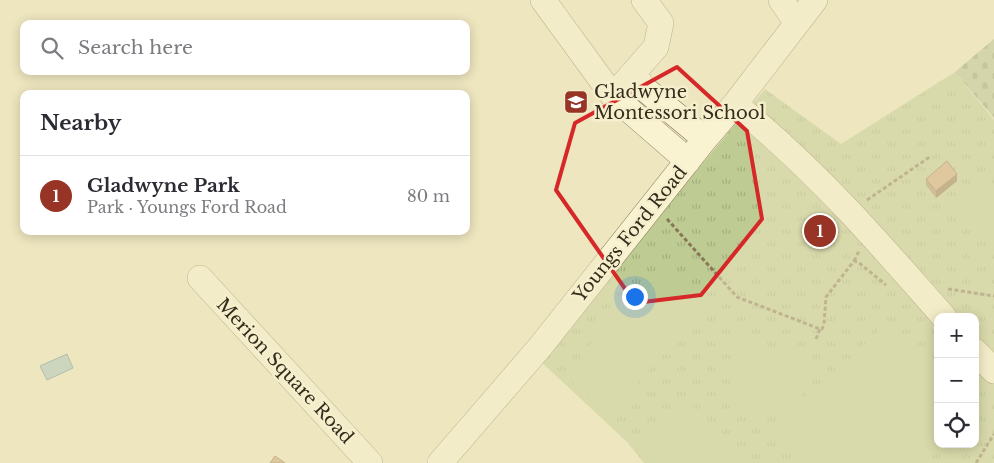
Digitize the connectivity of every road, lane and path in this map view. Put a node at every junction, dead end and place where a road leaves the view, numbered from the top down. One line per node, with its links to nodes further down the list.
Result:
1 (543, 0): 7 (street)
2 (644, 0): 6 (street)
3 (781, 0): 5 (street)
4 (815, 0): 5 (street, Youngs Ford Road)
5 (797, 23): 8 (street, Youngs Ford Road)
6 (632, 74): 7 (street); 9 (street)
7 (614, 96): 11 (street)
8 (735, 104): 9 (street, Youngs Ford Road); 13 (street)
9 (705, 139): 11 (street, Youngs Ford Road)
10 (931, 156): 13 (path)
11 (688, 161): 12 (street, Youngs Ford Road)
12 (654, 205): 17 (path); 23 (street, Youngs Ford Road)
13 (850, 212): 16 (street)
14 (200, 278): 22 (street, Merion Square Road)
15 (887, 286): 17 (path)
16 (940, 313)
17 (820, 329): 18 (path)
18 (816, 339)
19 (979, 355): 20 (street)
20 (994, 371)
21 (994, 434): 24 (path)
22 (370, 463)
23 (440, 463)
24 (976, 463)

